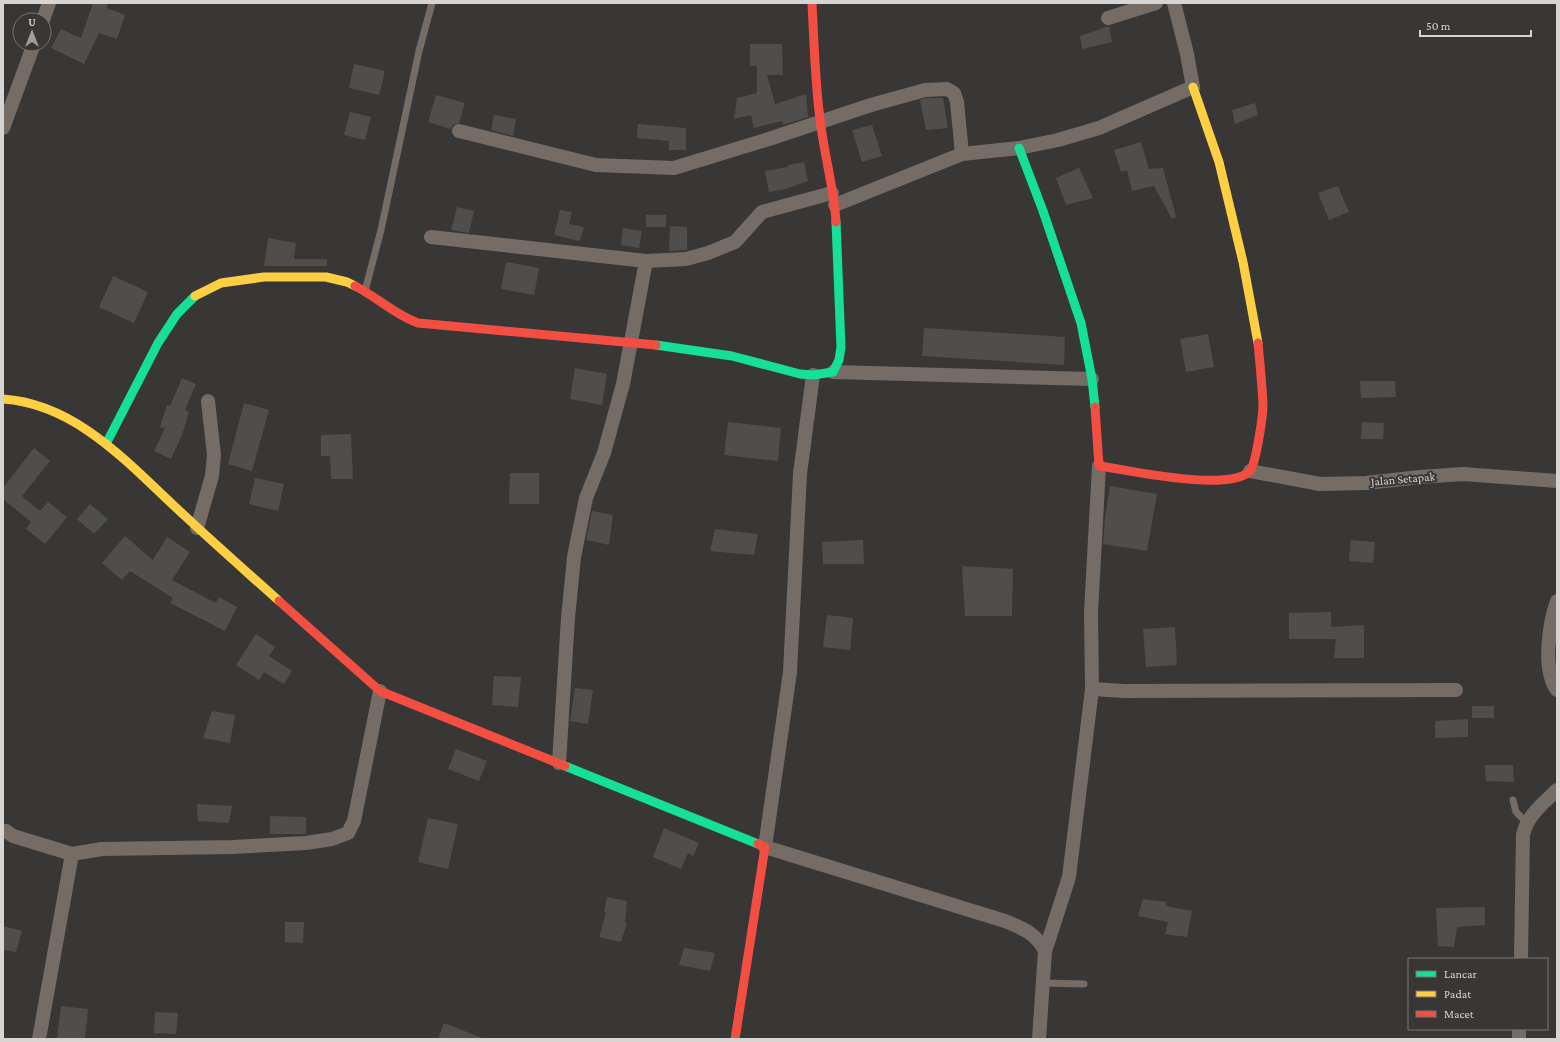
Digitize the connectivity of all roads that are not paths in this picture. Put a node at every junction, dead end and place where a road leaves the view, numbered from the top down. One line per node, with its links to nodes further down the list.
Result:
1 (432, 3): 16 (lane)
2 (812, 3): 8 (street)
3 (1156, 3): 5 (street)
4 (1174, 3): 7 (street)
5 (1108, 18)
6 (31, 52): 9 (street)
7 (1193, 87): 11 (street); 25 (street)
8 (820, 122): 10 (street); 12 (street); 13 (street)
9 (3, 128)
10 (459, 131)
11 (1019, 148): 12 (street); 20 (street)
12 (962, 154): 13 (street)
13 (834, 199): 15 (street); 18 (street)
14 (431, 237): 15 (street)
15 (646, 261): 17 (street)
16 (365, 291): 17 (street); 23 (street)
17 (631, 342): 19 (street); 33 (street)
18 (833, 372): 19 (street); 20 (street)
19 (813, 375): 38 (street)
20 (1092, 379): 24 (street)
21 (3, 399): 23 (street)
22 (208, 401): 27 (street)
23 (106, 444): 27 (street)
24 (1099, 466): 25 (street); 29 (street)
25 (1250, 471): 26 (street, Jalan Setapak)
26 (1557, 481)
27 (197, 528): 32 (street)
28 (1557, 601): 31 (street)
29 (1092, 689): 30 (street); 41 (street)
30 (1456, 690)
31 (1557, 690)
32 (380, 691): 33 (street); 39 (street)
33 (559, 763): 38 (street)
34 (1557, 790): 36 (street)
35 (1513, 800): 36 (lane)
36 (1527, 824): 43 (street)
37 (6, 831): 39 (street)
38 (765, 847): 40 (street); 47 (street)
39 (72, 854): 46 (street)
40 (1031, 933): 41 (street); 42 (street)
41 (1051, 933): 42 (street)
42 (1045, 951): 44 (street)
43 (1521, 958)
44 (1044, 983): 45 (lane); 48 (street)
45 (1084, 984)
46 (39, 1039)
47 (735, 1039)
48 (1039, 1039)

